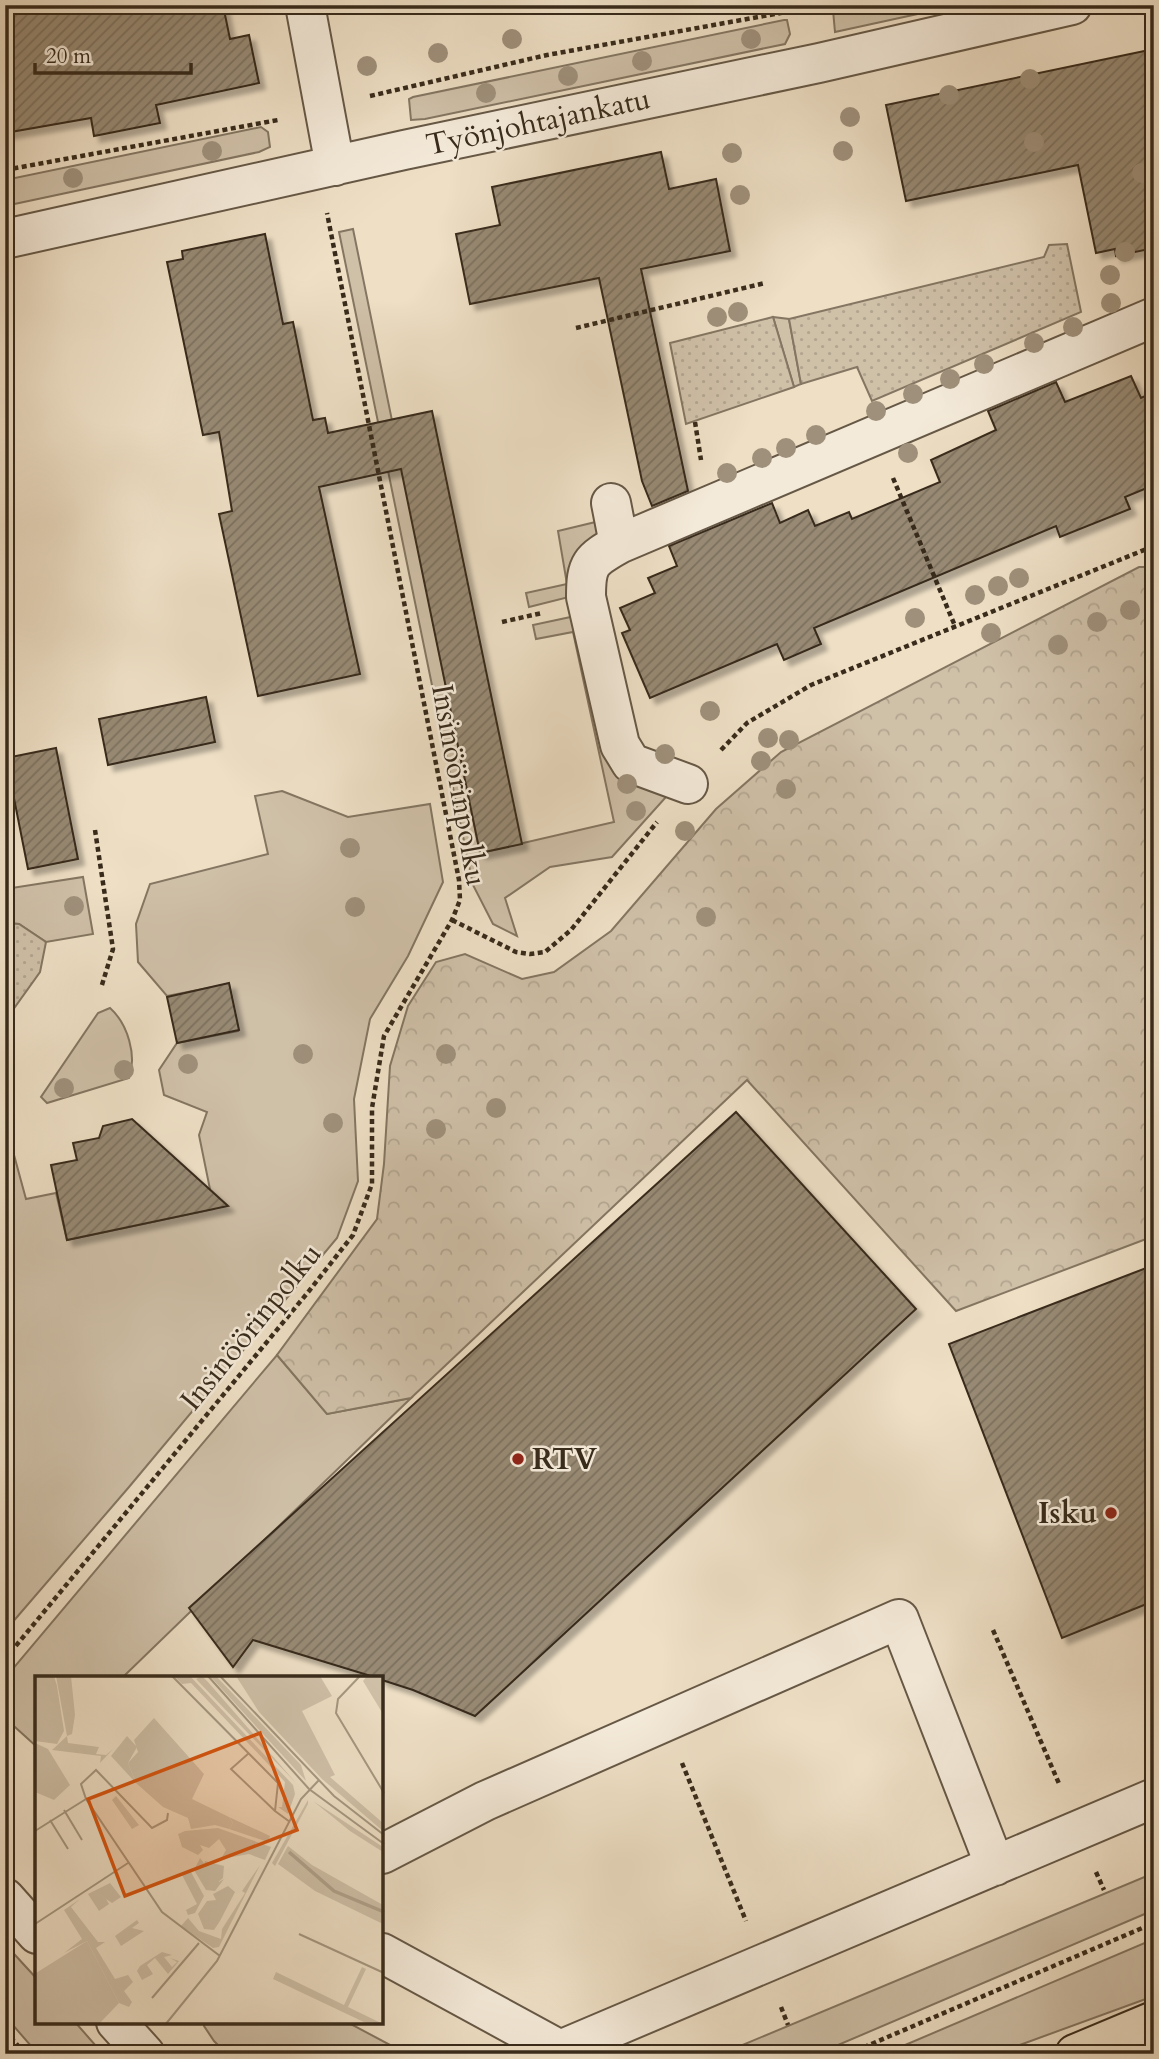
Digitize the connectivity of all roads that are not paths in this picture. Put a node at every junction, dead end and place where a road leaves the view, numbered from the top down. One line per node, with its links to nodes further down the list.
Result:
1 (305, 5): 3 (street)
2 (1072, 5): 3 (street, Työnjohtajankatu)
3 (335, 166): 4 (street, Työnjohtajankatu)
4 (5, 239)
5 (1154, 317): 7 (street)
6 (611, 503): 7 (street)
7 (619, 544): 8 (street)
8 (688, 784)
9 (1154, 1798): 11 (street)
10 (383, 1853): 11 (street)
11 (995, 1866): 14 (street)
12 (5, 1898): 13 (street)
13 (35, 1932)
14 (383, 1954)
15 (1154, 2021): 18 (main road)
16 (118, 2024): 17 (street)
17 (145, 2054)
18 (1075, 2054)

